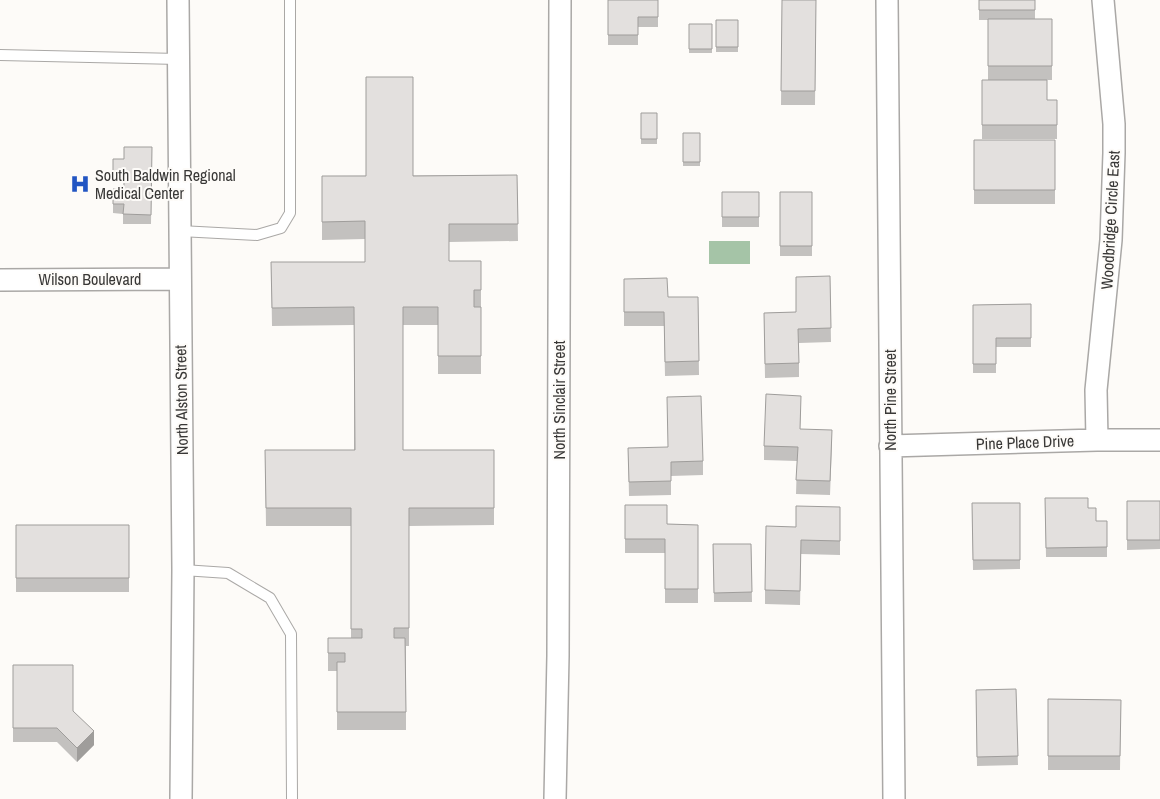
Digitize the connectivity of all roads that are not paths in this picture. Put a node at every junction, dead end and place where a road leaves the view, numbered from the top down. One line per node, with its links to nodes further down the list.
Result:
1 (178, 0): 7 (street, North Alston Street)
2 (290, 0): 8 (lane)
3 (560, 0): 17 (street, North Sinclair Street)
4 (887, 0): 13 (street, North Pine Street)
5 (1103, 0): 11 (street, Woodbridge Circle East)
6 (0, 55): 7 (lane)
7 (179, 59): 8 (street, North Alston Street)
8 (180, 232): 9 (street, North Alston Street)
9 (180, 279): 10 (street, Wilson Boulevard); 14 (street, North Alston Street)
10 (0, 280)
11 (1097, 440): 12 (street, Pine Place Drive); 13 (street, Pine Place Drive)
12 (1160, 440)
13 (890, 446): 18 (street, North Pine Street)
14 (183, 570): 15 (street, North Alston Street); 16 (lane)
15 (181, 799)
16 (292, 799)
17 (555, 799)
18 (894, 799)

